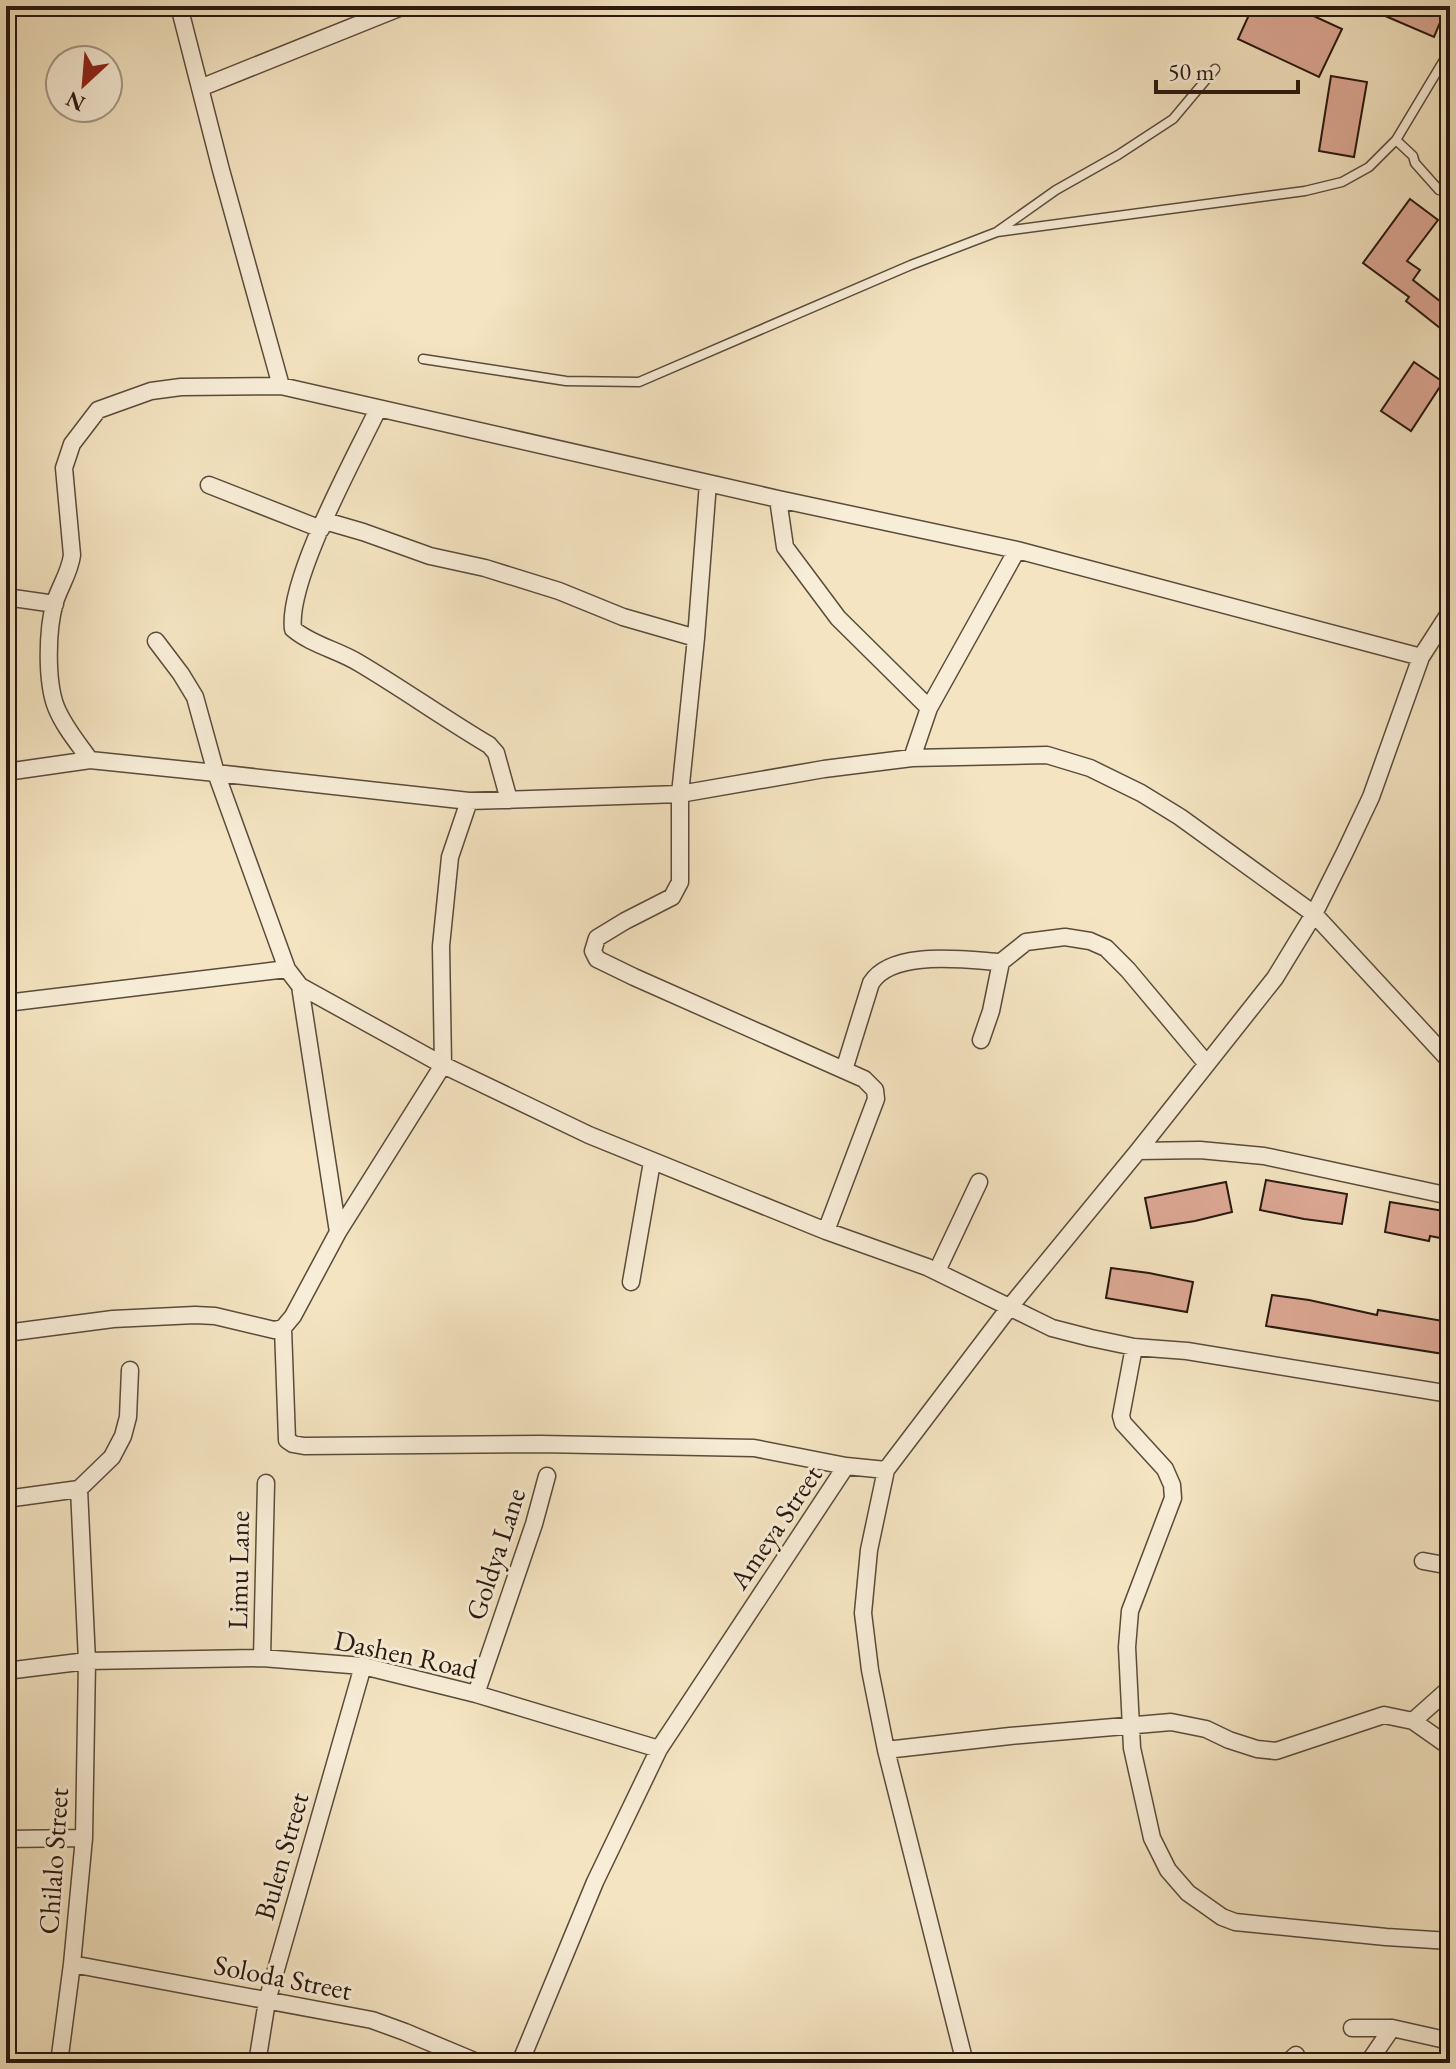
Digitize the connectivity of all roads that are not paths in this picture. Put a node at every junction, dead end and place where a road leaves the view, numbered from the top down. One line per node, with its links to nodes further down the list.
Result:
1 (179, 6): 5 (street)
2 (404, 6): 5 (street)
3 (1450, 50): 6 (lane)
4 (1215, 69): 8 (lane)
5 (200, 88): 10 (street)
6 (1396, 140): 7 (lane); 8 (lane)
7 (1450, 175)
8 (997, 232): 9 (lane)
9 (423, 359)
10 (281, 386): 11 (street); 18 (street)
11 (378, 409): 12 (street); 15 (street)
12 (708, 483): 14 (street); 20 (street)
13 (209, 485): 15 (street)
14 (778, 499): 16 (street); 23 (street)
15 (323, 525): 20 (street); 29 (street)
16 (1017, 550): 22 (street); 23 (street)
17 (6, 597): 18 (street)
18 (55, 604): 25 (street)
19 (1450, 612): 22 (street)
20 (696, 638): 28 (street)
21 (156, 641): 27 (street)
22 (1421, 657): 31 (street)
23 (929, 708): 24 (street)
24 (912, 758): 28 (street); 31 (street)
25 (90, 760): 26 (street); 27 (street)
26 (6, 772)
27 (216, 773): 30 (street); 33 (street)
28 (680, 794): 29 (street); 40 (street)
29 (509, 800): 30 (street)
30 (469, 801): 39 (street)
31 (1314, 914): 37 (street); 38 (street)
32 (1001, 962): 36 (street); 38 (street); 40 (street)
33 (287, 969): 34 (street); 35 (street)
34 (300, 986): 39 (street); 46 (street)
35 (6, 1003)
36 (981, 1040)
37 (1450, 1061)
38 (1206, 1063): 41 (street)
39 (443, 1065): 42 (street); 46 (street)
40 (844, 1070): 45 (street)
41 (1138, 1151): 44 (street); 49 (street)
42 (652, 1162): 45 (street); 48 (street)
43 (979, 1182): 47 (street)
44 (1450, 1196)
45 (826, 1231): 47 (street)
46 (338, 1232): 50 (street)
47 (937, 1271): 49 (street)
48 (631, 1282)
49 (1009, 1308): 52 (street); 56 (street)
50 (283, 1328): 51 (street); 55 (street)
51 (6, 1331)
52 (1134, 1347): 54 (street); 70 (street)
53 (130, 1370): 59 (street)
54 (1450, 1394)
55 (846, 1466): 56 (street, Ameya Street); 72 (street, Ameya Street)
56 (886, 1470): 73 (street)
57 (547, 1476): 68 (street, Goldya Lane)
58 (266, 1483): 63 (street, Limu Lane)
59 (79, 1489): 60 (street); 64 (street, Chilalo Street)
60 (6, 1499)
61 (1423, 1561): 62 (street)
62 (1450, 1566)
63 (262, 1658): 64 (street, Dashen Road); 65 (street, Dashen Road)
64 (87, 1661): 66 (street, Dashen Road); 74 (street, Chilalo Street)
65 (363, 1666): 68 (street, Dashen Road); 78 (street, Bulen Street)
66 (6, 1671)
67 (1450, 1688): 69 (street)
68 (476, 1694): 72 (street, Dashen Road)
69 (1413, 1721): 70 (street); 71 (street)
70 (1131, 1727): 73 (street); 76 (street)
71 (1450, 1747)
72 (659, 1749): 85 (street, Ameya Street)
73 (886, 1750): 86 (street)
74 (84, 1838): 75 (street); 77 (street, Chilalo Street)
75 (6, 1839)
76 (1450, 1941)
77 (72, 1964): 78 (street, Soloda Street); 82 (street, Chilalo Street)
78 (267, 2001): 83 (street, Bulen Street); 84 (street, Soloda Street)
79 (1352, 2028): 80 (street)
80 (1392, 2028): 81 (street); 87 (street)
81 (1450, 2041)
82 (59, 2063)
83 (257, 2063)
84 (479, 2063)
85 (520, 2063)
86 (965, 2063)
87 (1368, 2063)

